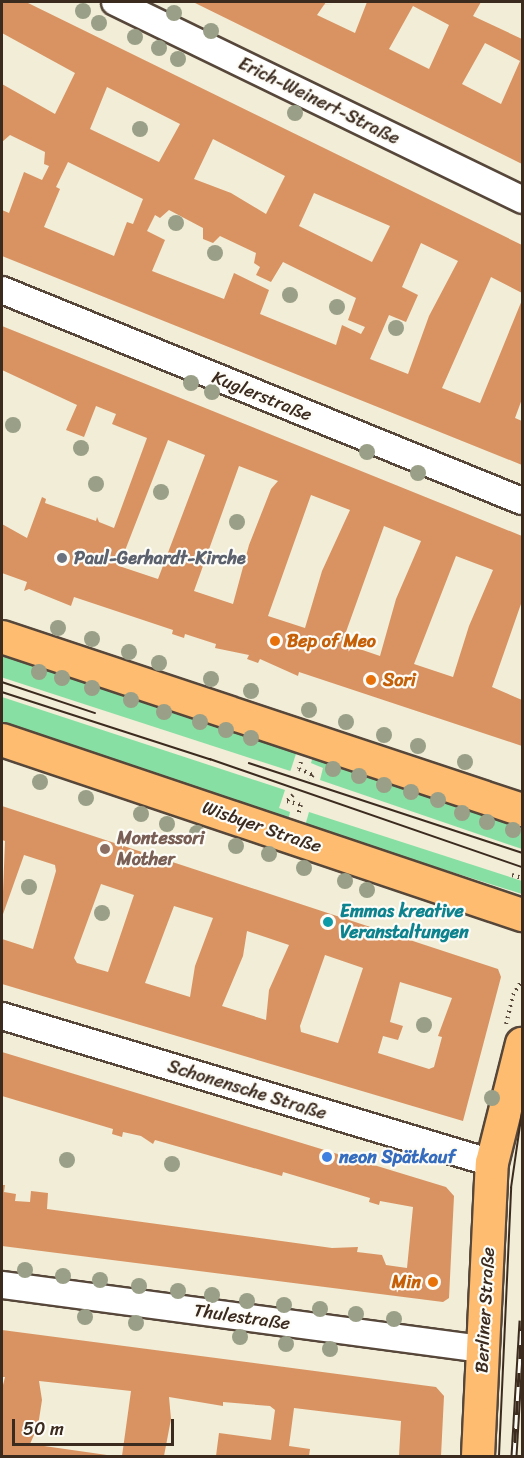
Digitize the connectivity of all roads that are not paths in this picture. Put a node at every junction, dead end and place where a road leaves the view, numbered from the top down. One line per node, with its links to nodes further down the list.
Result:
1 (115, 2): 2 (street, Erich-Weinert-Straße)
2 (522, 200)
3 (2, 290): 4 (street, Kuglerstraße)
4 (522, 501)
5 (2, 637): 7 (main road)
6 (2, 740): 8 (main road, Wisbyer Straße)
7 (522, 810)
8 (522, 915)
9 (2, 1017): 11 (street, Schonensche Straße)
10 (522, 1044): 11 (main road, Berliner Straße)
11 (492, 1163): 13 (main road, Berliner Straße)
12 (2, 1285): 13 (street, Thulestraße)
13 (483, 1349): 14 (main road, Berliner Straße)
14 (478, 1456)

